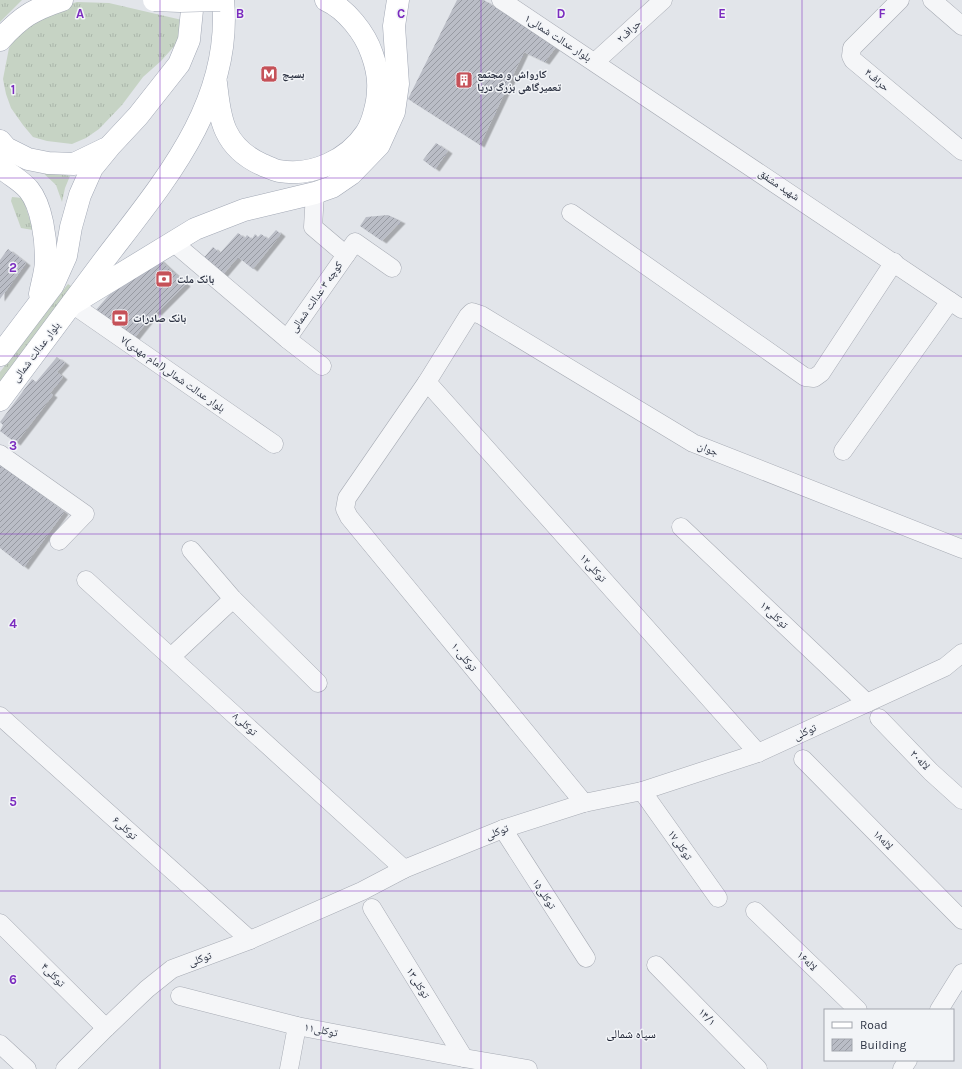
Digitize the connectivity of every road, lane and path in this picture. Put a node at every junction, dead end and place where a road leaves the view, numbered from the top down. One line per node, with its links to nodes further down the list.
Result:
1 (62, 0): 13 (main road)
2 (154, 0): 4 (main road, bridge)
3 (193, 0): 17 (main road)
4 (220, 0)
5 (223, 0): 15 (main road)
6 (326, 0): 15 (main road)
7 (398, 0): 20 (main road)
8 (501, 0): 14 (street, بلوار عدالت شمالی۱)
9 (663, 0): 14 (street, حراف۲)
10 (900, 0): 18 (street, حراف۴)
11 (932, 0): 12 (street)
12 (962, 26)
13 (0, 40)
14 (595, 62): 24 (street, شهید مشفق)
15 (216, 80): 26 (main road, بلوار عدالت شمالی)
16 (0, 141): 17 (main road)
17 (110, 146): 28 (main road)
18 (962, 151)
19 (0, 166): 28 (main road)
20 (315, 193): 22 (main road); 23 (street, کوچه ۳ عدالت شمالی)
21 (571, 213): 24 (street)
22 (174, 242): 26 (main road); 29 (street)
23 (346, 255): 25 (street, کوچه ۳ عدالت شمالی); 29 (street, کوچه ۳ عدالت شمالی)
24 (894, 262): 27 (street, شهید مشفق)
25 (392, 268)
26 (72, 304): 33 (main road, بلوار عدالت شمالی); 34 (street, ۷بلوار عدالت شمالی(امام مهدی))
27 (956, 305): 35 (street)
28 (38, 306): 30 (main road)
29 (287, 339): 31 (street)
30 (0, 355)
31 (322, 366)
32 (427, 382): 39 (street, جوان); 49 (street, توکلی۱۲); 53 (street, ۱۰توکلی)
33 (0, 400)
34 (274, 444)
35 (843, 451)
36 (0, 454): 38 (street)
37 (681, 527): 46 (street, توکلی۱۴)
38 (59, 541)
39 (962, 549)
40 (191, 550): 42 (street)
41 (86, 580): 44 (street, توکلی۸)
42 (233, 600): 44 (street); 45 (street)
43 (962, 653): 46 (street, توکلی)
44 (171, 657): 55 (street, توکلی۸)
45 (318, 683)
46 (867, 703): 49 (street, توکلی)
47 (0, 716): 61 (street, توکلی۶)
48 (880, 718): 52 (street, لاله۲۰)
49 (758, 753): 51 (street, توکلی)
50 (803, 759): 59 (street, لاله۱۸)
51 (642, 791): 53 (street, توکلی); 56 (street, توکلی۱۷)
52 (962, 800)
53 (584, 803): 54 (street, توکلی)
54 (503, 829): 55 (street, توکلی); 62 (street, توکلی۱۵)
55 (404, 869): 61 (street, توکلی)
56 (718, 898)
57 (372, 908): 71 (street, توکلی۱۳)
58 (755, 911): 66 (street, لاله۱۶)
59 (962, 920)
60 (0, 923): 69 (street, توکلی۴)
61 (250, 940): 69 (street, توکلی)
62 (586, 958)
63 (656, 965): 76 (street, ۱۴/۱)
64 (959, 984): 67 (street)
65 (180, 996): 68 (street, توکلی۱۱)
66 (857, 1009)
67 (940, 1009)
68 (297, 1026): 71 (street, توکلی۱۱); 74 (street)
69 (106, 1028): 73 (street, توکلی)
70 (0, 1044): 72 (street)
71 (464, 1058): 75 (street, توکلی۱۱)
72 (27, 1069)
73 (65, 1069)
74 (289, 1069)
75 (528, 1069)
76 (758, 1069)

